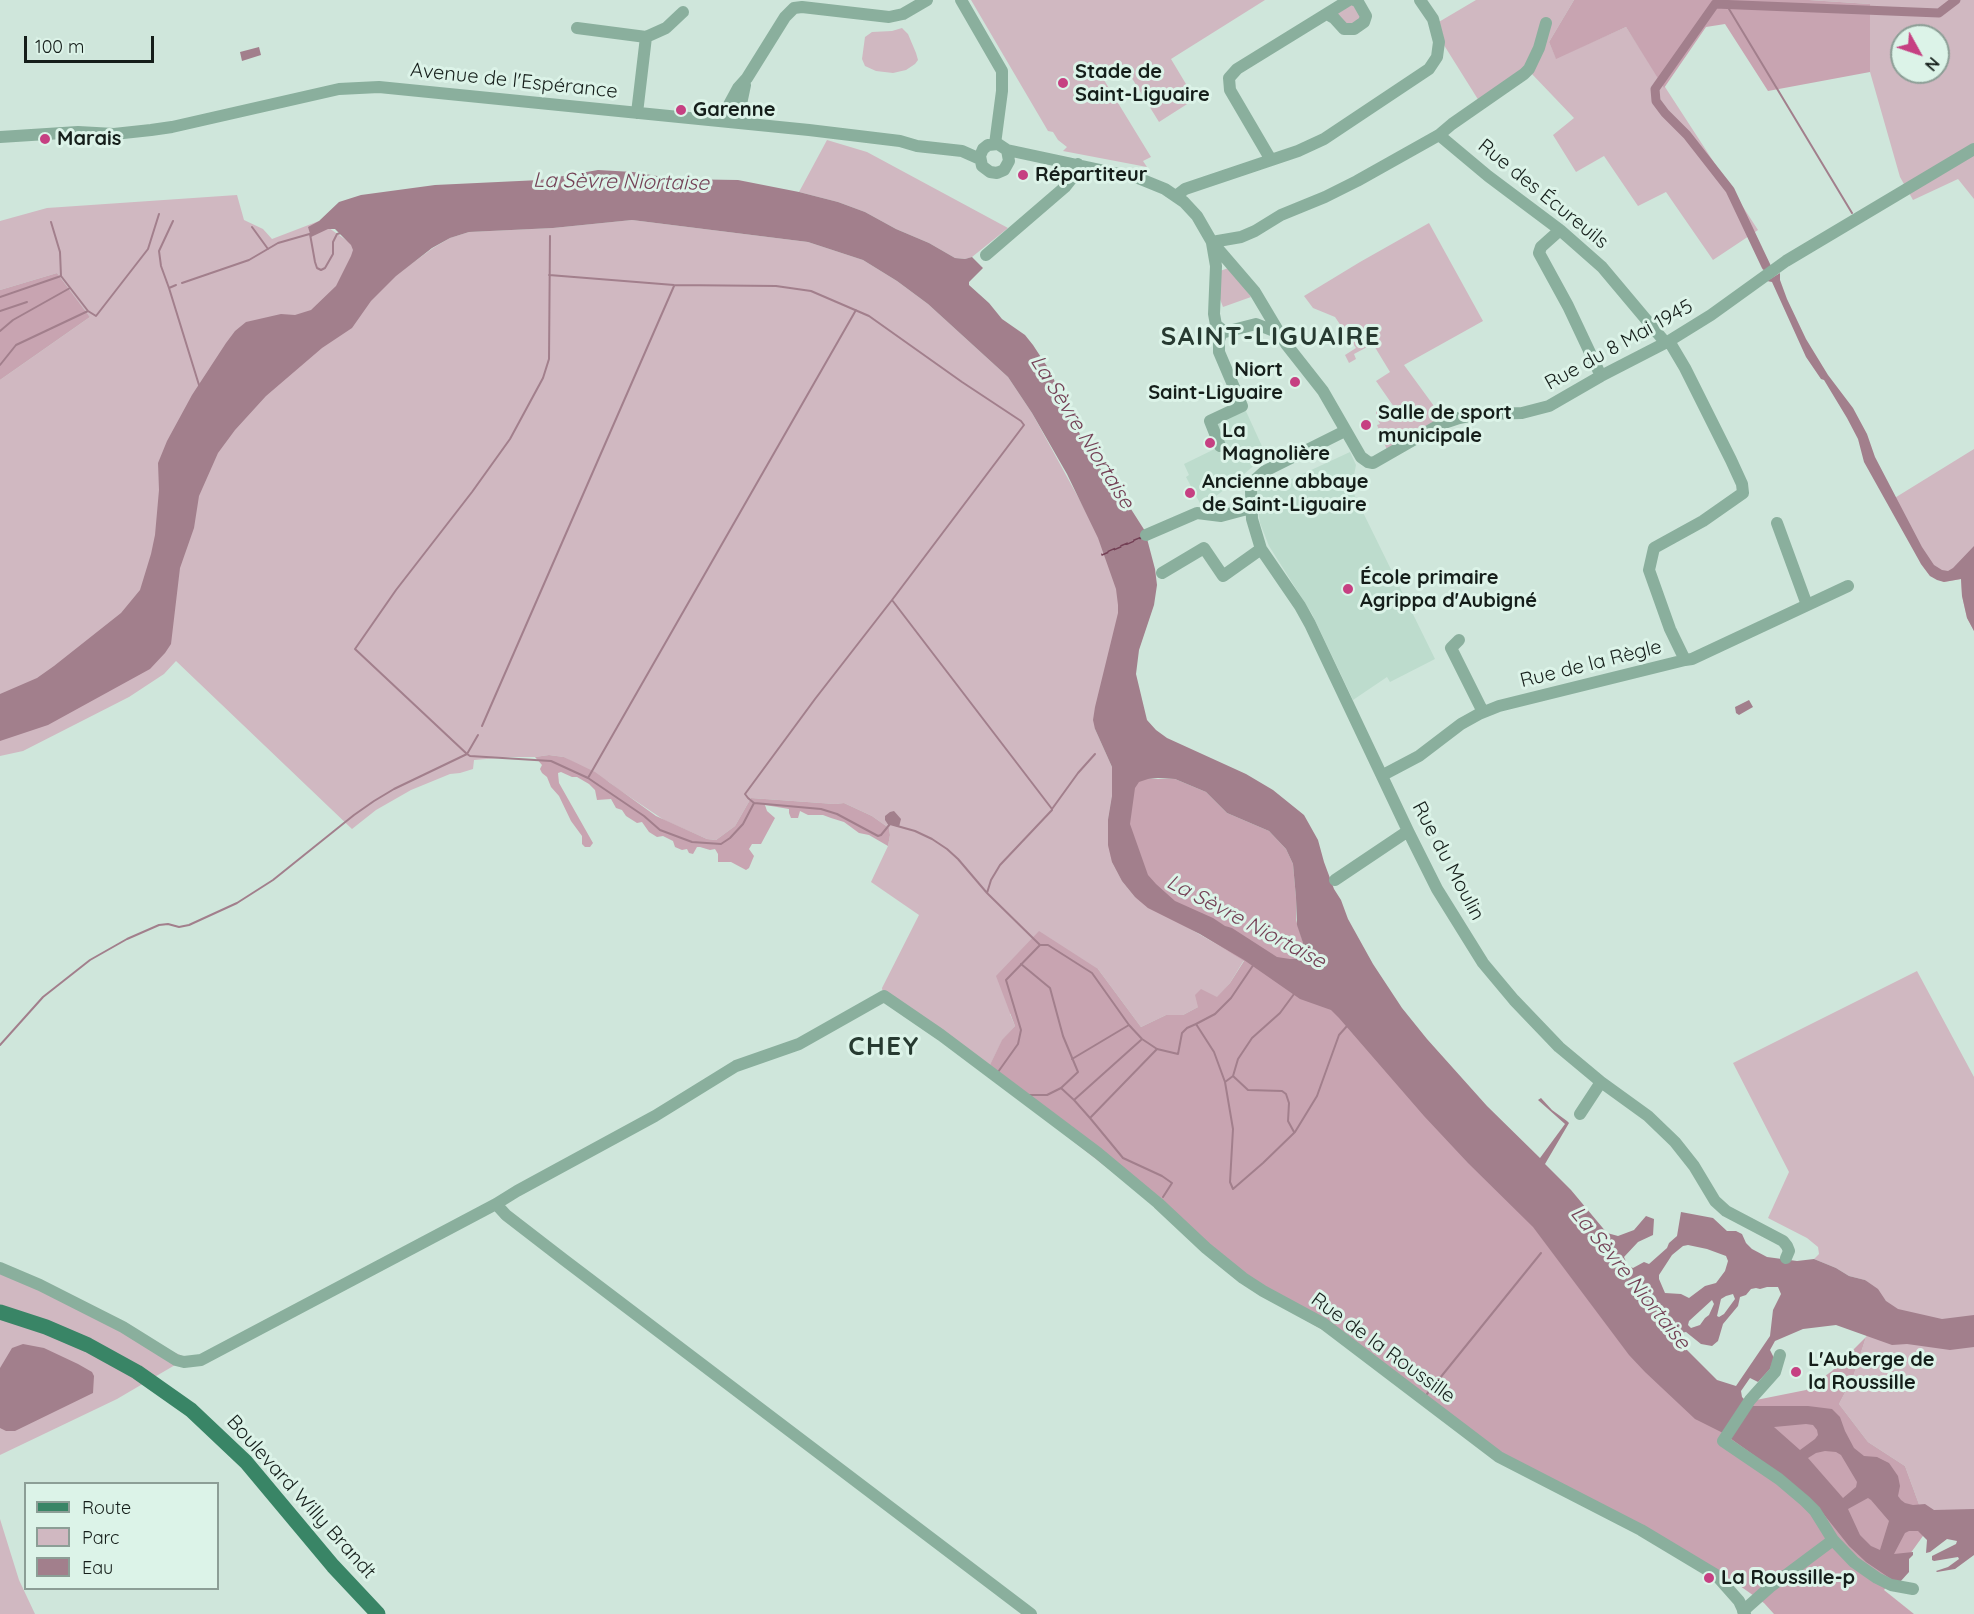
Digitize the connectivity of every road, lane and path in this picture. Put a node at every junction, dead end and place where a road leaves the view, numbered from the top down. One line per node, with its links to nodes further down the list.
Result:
1 (927, 0): 11 (street)
2 (961, 0): 18 (street)
3 (1349, 0): 7 (street)
4 (1354, 0): 7 (street)
5 (1420, 0): 23 (street)
6 (683, 12): 10 (street)
7 (1327, 14): 23 (street)
8 (1546, 23): 15 (street, Rue des Écureuils)
9 (577, 28): 10 (street)
10 (646, 37): 12 (street)
11 (747, 78): 13 (street); 14 (street)
12 (637, 113): 13 (street, Avenue de l'Espérance); 16 (street, Avenue de l'Espérance)
13 (724, 121): 14 (street, Avenue de l'Espérance)
14 (746, 123): 17 (street, Avenue de l'Espérance)
15 (1438, 135): 27 (street, Rue des Écureuils); 28 (street, Rue des Écureuils)
16 (0, 137)
17 (900, 141): 18 (street, Avenue de l'Espérance); 22 (street, Avenue de l'Espérance)
18 (990, 145): 20 (street); 22 (street)
19 (1974, 148): 36 (street, Rue du 8 Mai 1945)
20 (1006, 150): 21 (street); 25 (street)
21 (1038, 157): 24 (street); 25 (street)
22 (980, 159): 25 (street)
23 (1271, 160): 26 (street)
24 (1078, 164): 26 (street); 29 (street)
25 (1006, 167)
26 (1176, 196): 28 (street)
27 (1560, 230): 36 (street, Rue des Écureuils); 37 (street)
28 (1212, 242): 30 (street, Rue du 8 Mai 1945); 31 (street)
29 (986, 255)
30 (1230, 261): 31 (street); 32 (street, Rue du 8 Mai 1945)
31 (1216, 266): 34 (street)
32 (1266, 310): 33 (street); 35 (street, Rue du 8 Mai 1945)
33 (1256, 324): 34 (street); 35 (street)
34 (1222, 331): 39 (street)
35 (1279, 333): 38 (street, Rue du 8 Mai 1945)
36 (1667, 341): 37 (street, Rue du 8 Mai 1945); 48 (street, Rue de la Règle)
37 (1600, 376): 38 (street, Rue du 8 Mai 1945)
38 (1346, 431): 40 (street, Rue du Moulin)
39 (1220, 446)
40 (1251, 508): 42 (street); 43 (street, Rue du Moulin)
41 (1777, 523): 46 (street)
42 (1146, 534)
43 (1261, 549): 44 (street); 50 (street, Rue du Moulin)
44 (1162, 573)
45 (1848, 586): 46 (street)
46 (1807, 604): 48 (street)
47 (1459, 640): 49 (street)
48 (1685, 660): 49 (street, Rue de la Règle)
49 (1483, 712): 50 (street, Rue de la Règle)
50 (1383, 775): 51 (street, Rue du Moulin)
51 (1408, 831): 52 (street); 53 (street, Rue du Moulin)
52 (1335, 880)
53 (1601, 1082): 54 (street); 56 (street, Rue du Moulin)
54 (1580, 1114)
55 (496, 1204): 57 (street); 62 (street, Rue de la Roussille); 64 (street)
56 (1786, 1258)
57 (0, 1269)
58 (0, 1312): 63 (main road, Boulevard Willy Brandt)
59 (1780, 1354): 60 (street)
60 (1833, 1540): 61 (street); 62 (street)
61 (1913, 1589)
62 (1744, 1612)
63 (378, 1614)
64 (1031, 1614)

